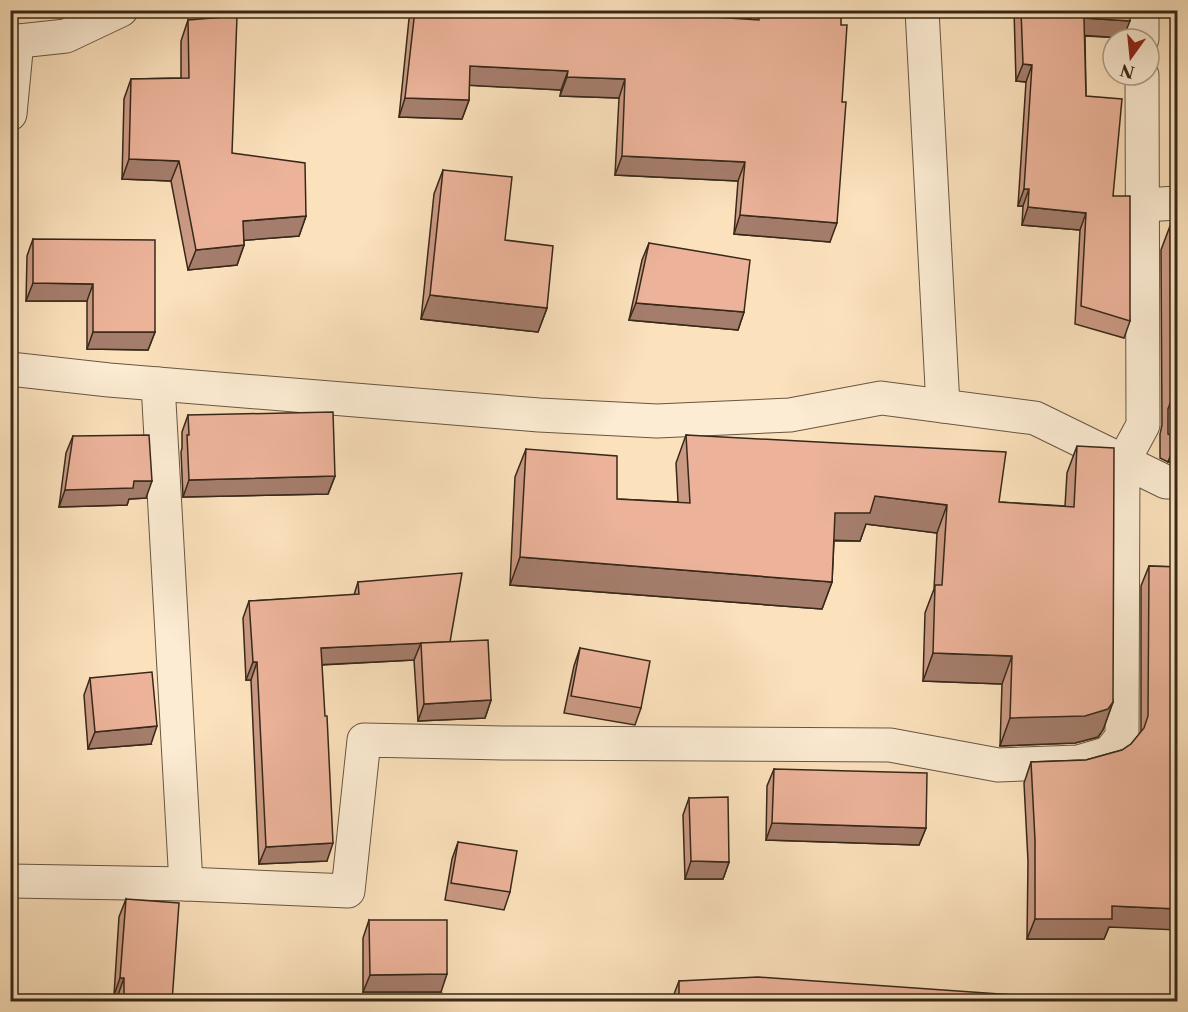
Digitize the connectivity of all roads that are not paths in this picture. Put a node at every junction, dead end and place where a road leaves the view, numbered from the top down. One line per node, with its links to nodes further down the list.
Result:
1 (121, 10): 5 (street)
2 (922, 10): 12 (street)
3 (1142, 10): 4 (street)
4 (1142, 27)
5 (14, 42): 7 (street)
6 (1142, 87): 9 (street)
7 (10, 114)
8 (1178, 203): 9 (street)
9 (1143, 205): 13 (street)
10 (10, 369): 11 (street)
11 (158, 384): 12 (street); 16 (street)
12 (943, 406): 13 (street)
13 (1123, 462): 14 (street); 16 (street)
14 (1178, 482)
15 (10, 881): 16 (street)
16 (186, 884)

